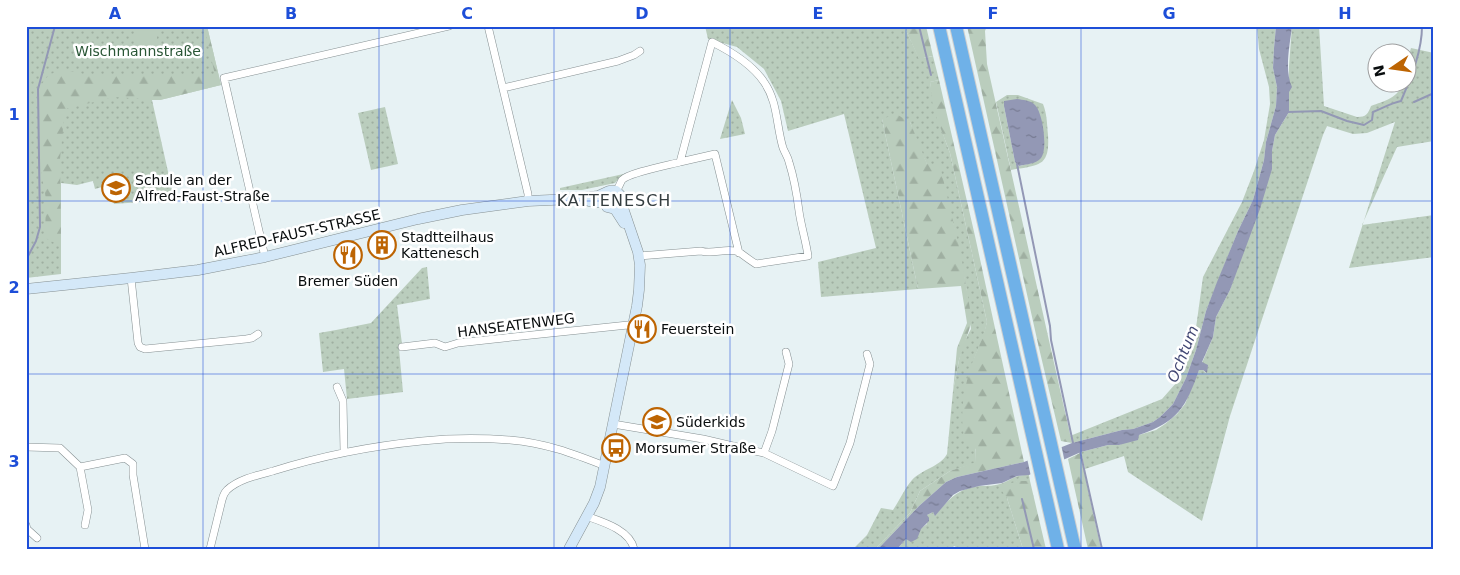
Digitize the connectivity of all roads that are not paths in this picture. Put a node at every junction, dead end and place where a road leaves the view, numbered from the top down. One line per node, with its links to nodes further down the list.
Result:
1 (449, 26): 13 (street)
2 (488, 26): 6 (street)
3 (939, 26): 36 (highway)
4 (956, 26): 37 (highway)
5 (640, 50): 6 (street)
6 (503, 88): 9 (street)
7 (680, 162): 8 (street); 11 (street); 11 (street)
8 (609, 196): 9 (street, ALFRED-FAUST-STRASSE); 10 (street, ALFRED-FAUST-STRASSE); 10 (street, ALFRED-FAUST-STRASSE)
9 (528, 201): 13 (street, ALFRED-FAUST-STRASSE)
10 (618, 207): 12 (street, ALFRED-FAUST-STRASSE)
11 (739, 252): 12 (street)
12 (638, 256): 16 (street, ALFRED-FAUST-STRASSE)
13 (265, 257): 14 (street, ALFRED-FAUST-STRASSE)
14 (131, 278): 15 (street, ALFRED-FAUST-STRASSE); 17 (street)
15 (26, 289)
16 (633, 326): 18 (street, HANSEATENWEG); 22 (street, ALFRED-FAUST-STRASSE)
17 (258, 334)
18 (402, 346)
19 (786, 352): 25 (street)
20 (868, 354): 25 (street)
21 (337, 387): 24 (street)
22 (613, 424): 25 (street); 26 (street, ALFRED-FAUST-STRASSE)
23 (26, 447): 27 (street)
24 (344, 452): 26 (street); 33 (street)
25 (764, 453)
26 (605, 466): 28 (street, ALFRED-FAUST-STRASSE)
27 (80, 467): 30 (street); 32 (street)
28 (586, 516): 34 (street, ALFRED-FAUST-STRASSE); 35 (street)
29 (26, 525): 31 (street)
30 (85, 525)
31 (37, 538)
32 (144, 549)
33 (210, 549)
34 (569, 549)
35 (634, 549)
36 (1058, 549)
37 (1075, 549)

